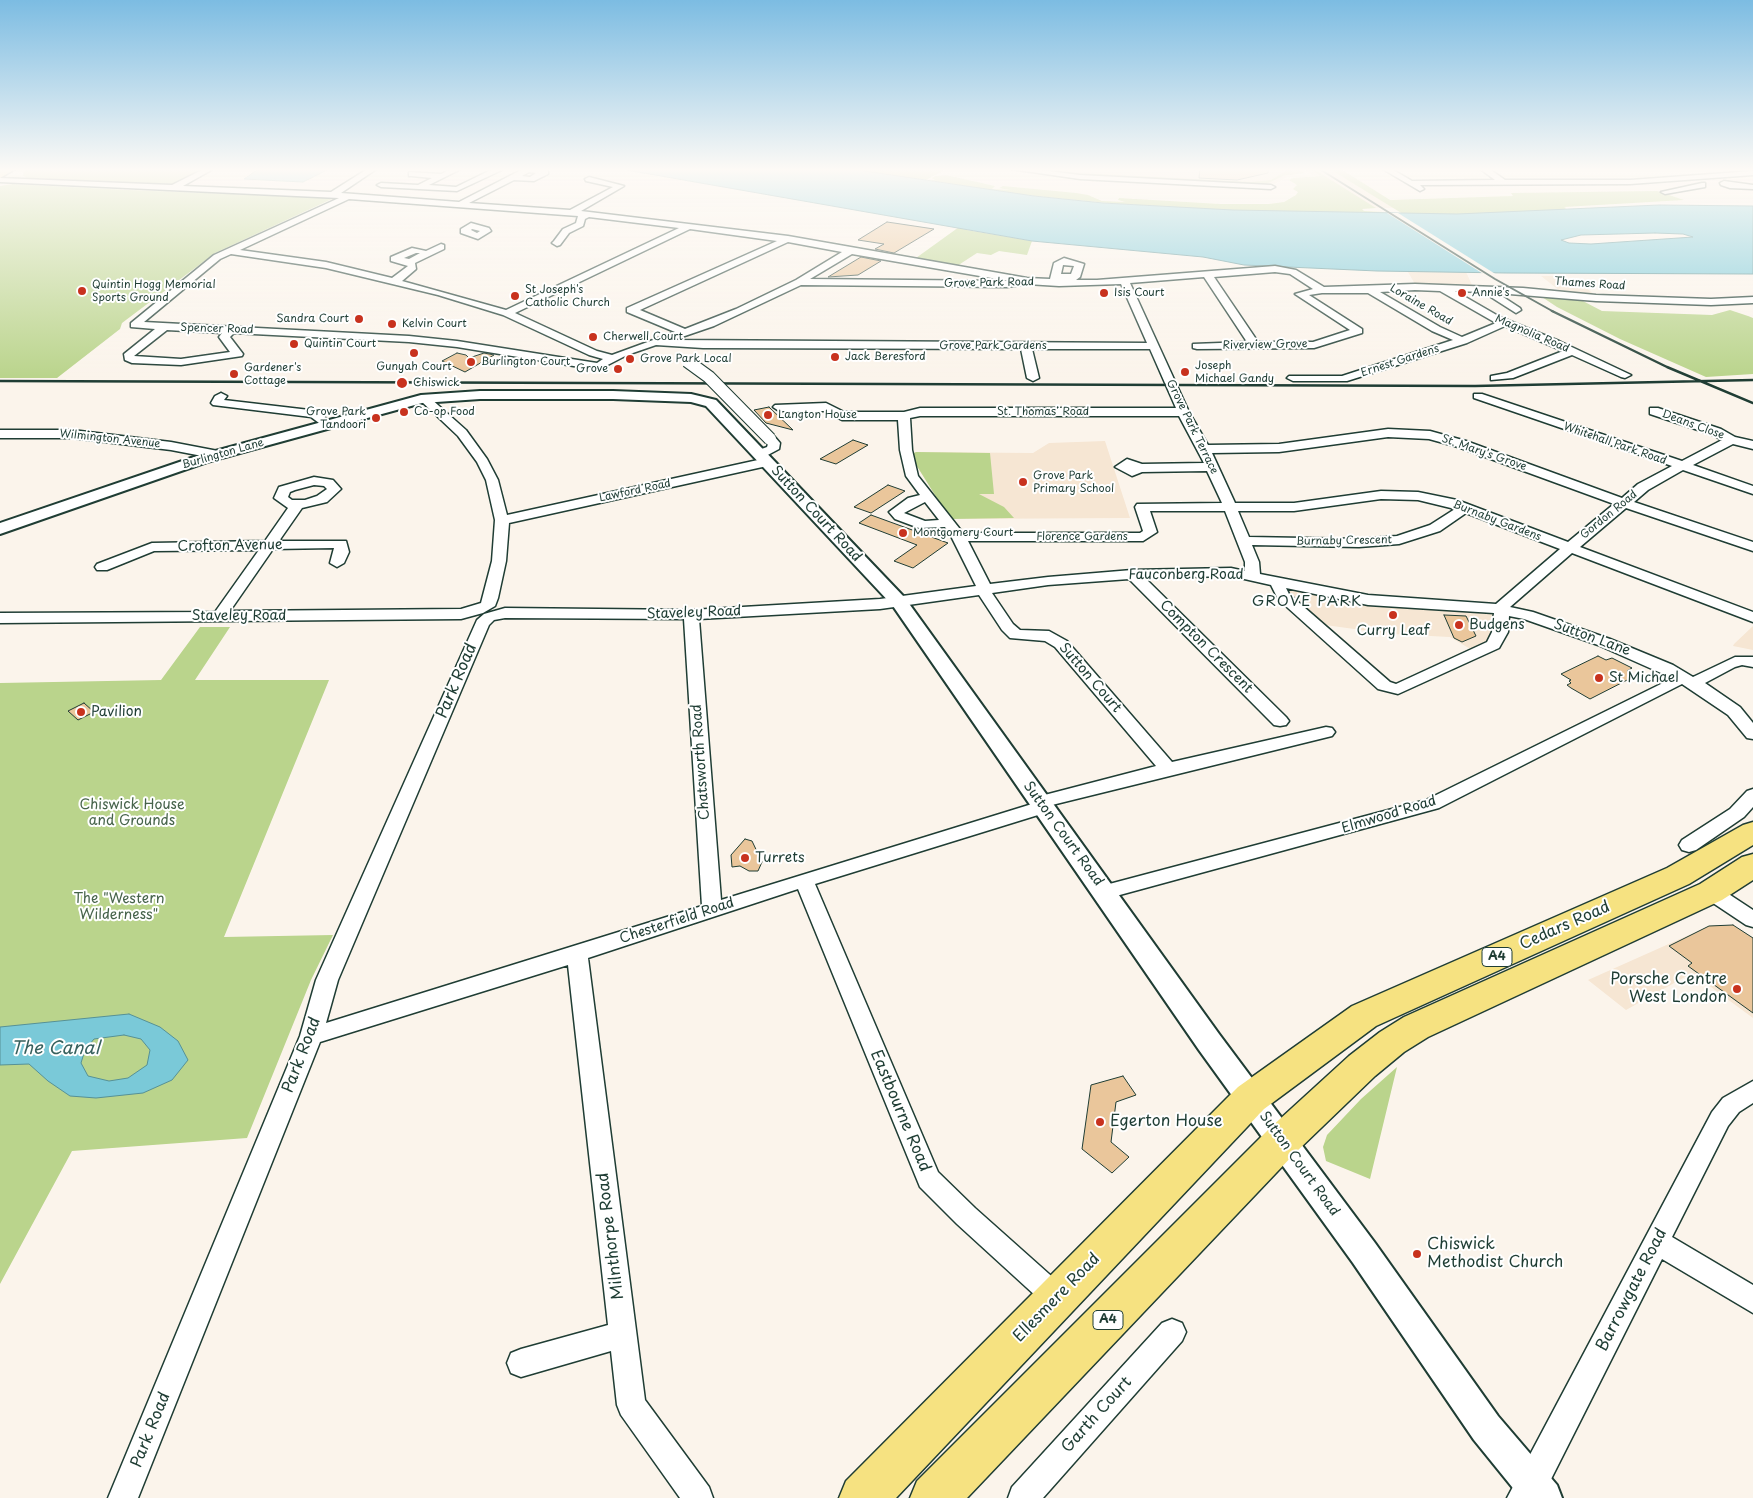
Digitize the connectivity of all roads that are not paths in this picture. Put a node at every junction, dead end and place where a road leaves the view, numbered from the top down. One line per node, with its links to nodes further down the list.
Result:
1 (255, 238): 8 (street)
2 (561, 238): 6 (street)
3 (665, 238): 23 (street)
4 (780, 238): 5 (street)
5 (788, 239): 9 (street); 27 (street)
6 (557, 243)
7 (441, 247): 10 (street)
8 (228, 250): 13 (street); 25 (street, Spencer Road)
9 (852, 250): 14 (street); 15 (street, Grove Park Road)
10 (430, 252): 11 (street); 11 (street)
11 (410, 262): 13 (street)
12 (1207, 274): 16 (street, Grove Park Road); 19 (street, Grove Park Road); 31 (street)
13 (395, 281): 23 (street)
14 (1027, 281): 15 (street, Grove Park Road); 16 (street, Grove Park Road)
15 (799, 282): 27 (street, Grove Park Road)
16 (1125, 282): 33 (street, Grove Park Terrace)
17 (1442, 288): 18 (street, Thames Road); 20 (street, Thames Road); 24 (street, Magnolia Road)
18 (1367, 289): 19 (street, Thames Road); 28 (street, Loraine Road)
19 (1325, 290): 31 (street, Riverview Grove)
20 (1485, 290): 21 (street, Thames Road); 22 (street)
21 (1753, 300)
22 (1516, 310)
23 (508, 313): 37 (street)
24 (1504, 323): 28 (street, Ernest Gardens); 35 (street, Magnolia Road)
25 (163, 328): 26 (street, Spencer Road); 26 (street)
26 (231, 330): 38 (street, Spencer Road)
27 (684, 332): 29 (street, Grove Park Road)
28 (1462, 341): 42 (street, Ernest Gardens)
29 (649, 343): 30 (street, Grove Park Gardens); 36 (street); 37 (street, Grove Park Road)
30 (682, 344): 32 (street, Grove Park Gardens); 36 (street)
31 (1254, 344): 34 (street, Riverview Grove)
32 (1026, 346): 33 (street, Grove Park Gardens); 41 (street)
33 (1154, 346): 50 (street, Grove Park Terrace)
34 (1197, 346)
35 (1572, 350): 40 (street, Magnolia Road); 43 (street)
36 (668, 352): 58 (street, bridge)
37 (611, 358): 38 (street, Grove Park Road)
38 (598, 367): 39 (street, Grove Park Road)
39 (587, 376)
40 (1625, 376)
41 (1033, 378)
42 (1292, 378)
43 (1495, 378)
44 (221, 396): 52 (street)
45 (450, 396): 47 (street, Burlington Lane); 58 (street, Sutton Court Road)
46 (1478, 396): 59 (street, Whitehall Park Road)
47 (425, 399): 52 (street, Burlington Lane); 68 (street, Park Road)
48 (779, 407): 51 (street, St. Thomas' Road)
49 (1654, 411): 54 (street, Deans Close)
50 (1183, 412): 51 (street, St. Thomas' Road); 56 (street, Grove Park Terrace)
51 (904, 416): 63 (street)
52 (327, 425): 57 (street, Burlington Lane)
53 (0, 434): 57 (street, Wilmington Avenue)
54 (1731, 440): 55 (street, Deans Close); 59 (street, Gordon Road)
55 (1753, 445)
56 (1204, 449): 60 (street, Grove Park Terrace); 64 (street, St. Mary's Grove)
57 (218, 455): 70 (street, Burlington Lane)
58 (763, 458): 68 (street, Lawford Road); 82 (street, Sutton Court Road)
59 (1682, 466): 62 (street, Whitehall Park Road); 64 (street, Gordon Road)
60 (1212, 467): 61 (street); 66 (street, Grove Park Terrace)
61 (1140, 468)
62 (1753, 490)
63 (928, 497): 69 (street); 69 (street)
64 (1624, 503): 74 (street, Gordon Road); 75 (street, St. Mary's Grove)
65 (297, 504): 73 (street)
66 (1230, 507): 67 (street, Burnaby Gardens); 71 (street, Florence Gardens); 72 (street, Grove Park Terrace)
67 (1465, 508): 72 (street, Burnaby Crescent); 74 (street, Burnaby Gardens)
68 (502, 520): 84 (street, Park Road)
69 (948, 523): 71 (street)
70 (0, 529)
71 (958, 537): 81 (street)
72 (1244, 541): 79 (street, Grove Park Terrace)
73 (270, 545): 76 (street, Crofton Avenue); 77 (street, Crofton Avenue); 86 (street)
74 (1568, 548): 83 (street, Gordon Road); 87 (street, Burnaby Gardens)
75 (1753, 548)
76 (337, 564)
77 (102, 567)
78 (1132, 574): 79 (street, Fauconberg Road); 81 (street, Fauconberg Road); 91 (street, Compton Crescent)
79 (1252, 575): 80 (street, Fauconberg Road)
80 (1279, 581): 83 (street, Fauconberg Road); 83 (street)
81 (984, 590): 82 (street, Fauconberg Road); 94 (street, Sutton Court)
82 (899, 602): 85 (street, Staveley Road); 96 (street, Sutton Court Road)
83 (1501, 609): 90 (street, Sutton Lane)
84 (483, 614): 85 (street, Staveley Road); 86 (street, Staveley Road); 106 (street, Park Road)
85 (691, 614): 103 (street, Chatsworth Road)
86 (220, 617): 88 (street, Staveley Road)
87 (1753, 617)
88 (0, 618)
89 (1753, 662): 90 (street, Elmwood Road)
90 (1686, 680): 93 (street, Sutton Lane); 101 (street, Elmwood Road)
91 (1280, 721)
92 (1326, 732): 94 (street, Chesterfield Road)
93 (1753, 734)
94 (1168, 768): 96 (street, Chesterfield Road)
95 (1753, 795): 98 (street)
96 (1042, 805): 100 (street, Chesterfield Road); 101 (street, Sutton Court Road)
97 (1753, 832): 108 (highway, Cedars Road / A4)
98 (1689, 845)
99 (1753, 865): 102 (highway, Cedars Road / A4)
100 (804, 880): 103 (street, Chesterfield Road); 111 (street, Eastbourne Road)
101 (1105, 892): 108 (street, Sutton Court Road)
102 (1711, 892): 104 (street); 109 (highway, Cedars Road / A4)
103 (712, 910): 105 (street, Chesterfield Road)
104 (1753, 920)
105 (577, 954): 106 (street, Chesterfield Road); 114 (street, Milnthorpe Road)
106 (311, 1036): 117 (street, Park Road)
107 (1753, 1092): 110 (street, Barrowgate Road)
108 (1251, 1098): 109 (street, Sutton Court Road); 111 (highway, Ellesmere Road / A4)
109 (1282, 1141): 116 (street, Sutton Court Road); 120 (highway, A4)
110 (1656, 1242): 112 (street); 116 (street, Barrowgate Road)
111 (1058, 1299): 119 (highway, Ellesmere Road / A4)
112 (1753, 1300)
113 (1172, 1332): 121 (street, Garth Court)
114 (622, 1334): 115 (street); 118 (street, Milnthorpe Road)
115 (521, 1363)
116 (1533, 1493)
117 (123, 1498)
118 (698, 1498)
119 (863, 1498)
120 (934, 1498)
121 (1022, 1498)

